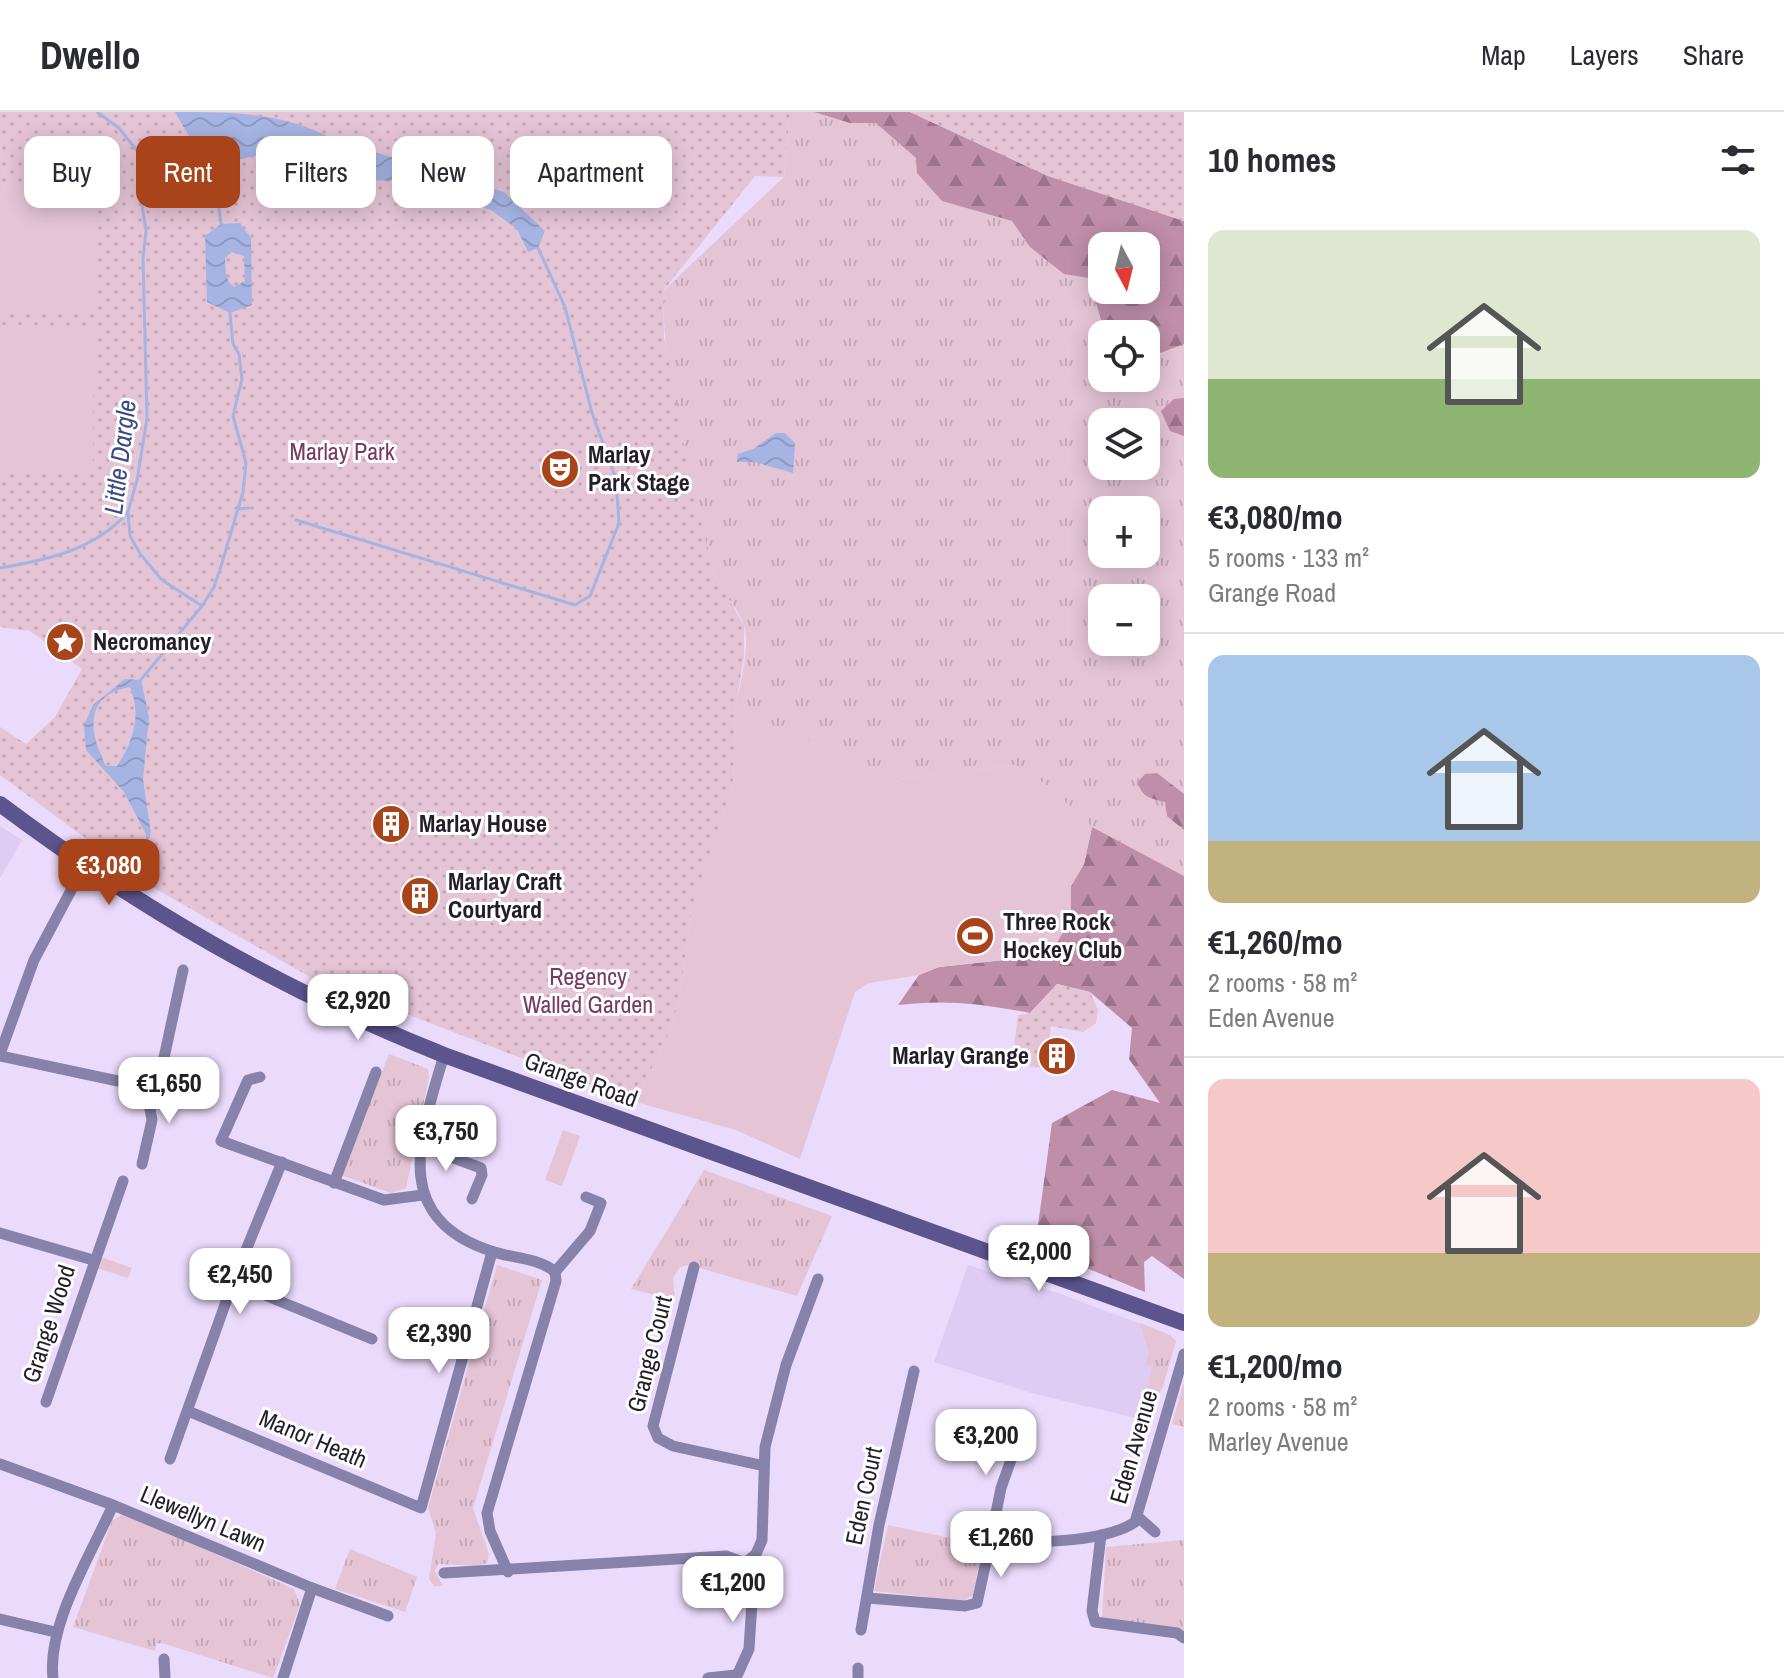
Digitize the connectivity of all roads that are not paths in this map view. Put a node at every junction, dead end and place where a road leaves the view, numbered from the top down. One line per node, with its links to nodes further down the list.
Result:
1 (0, 804): 2 (main road, Grange Road)
2 (84, 866): 4 (street); 5 (main road, Grange Road)
3 (183, 970): 8 (street)
4 (0, 1055): 8 (street)
5 (444, 1055): 9 (street); 24 (main road, Grange Road)
6 (376, 1072): 13 (street)
7 (260, 1077): 10 (street)
8 (146, 1087): 11 (street)
9 (421, 1146): 14 (street); 16 (street)
10 (282, 1162): 13 (street); 23 (street)
11 (142, 1164)
12 (123, 1181): 19 (street, Grange Wood)
13 (334, 1183): 14 (street)
14 (423, 1195): 18 (street)
15 (586, 1197): 21 (street)
16 (472, 1199)
17 (0, 1233): 19 (street, Grange Wood)
18 (492, 1252): 21 (street); 29 (street, Manor Heath)
19 (93, 1260): 28 (street, Grange Wood)
20 (694, 1267): 33 (street, Grange Court)
21 (555, 1272): 40 (street)
22 (818, 1279): 33 (street)
23 (233, 1282): 25 (street); 29 (street)
24 (1184, 1323)
25 (372, 1339)
26 (1184, 1354): 35 (street, Eden Avenue)
27 (914, 1371): 43 (street, Eden Court)
28 (46, 1402)
29 (188, 1411): 31 (street)
30 (1024, 1423): 38 (street)
31 (170, 1459)
32 (0, 1464): 34 (street, Llewellyn Lawn)
33 (764, 1466): 39 (street)
34 (113, 1505): 42 (street, Llewellyn Lawn); 47 (street)
35 (1136, 1519): 36 (street); 37 (street, Eden Avenue)
36 (1155, 1532)
37 (1101, 1535): 38 (street, Eden Avenue); 48 (street)
38 (990, 1543): 43 (street)
39 (745, 1563): 40 (street); 50 (street)
40 (508, 1572): 41 (street)
41 (444, 1573)
42 (312, 1588): 44 (street, Llewellyn Lawn); 53 (street)
43 (868, 1598): 46 (street, Eden Court)
44 (388, 1616)
45 (0, 1619): 47 (street)
46 (861, 1630)
47 (55, 1632): 51 (street)
48 (1184, 1638)
49 (164, 1659): 52 (street)
50 (736, 1677): 54 (street)
51 (53, 1678)
52 (165, 1678)
53 (283, 1678)
54 (708, 1678)

